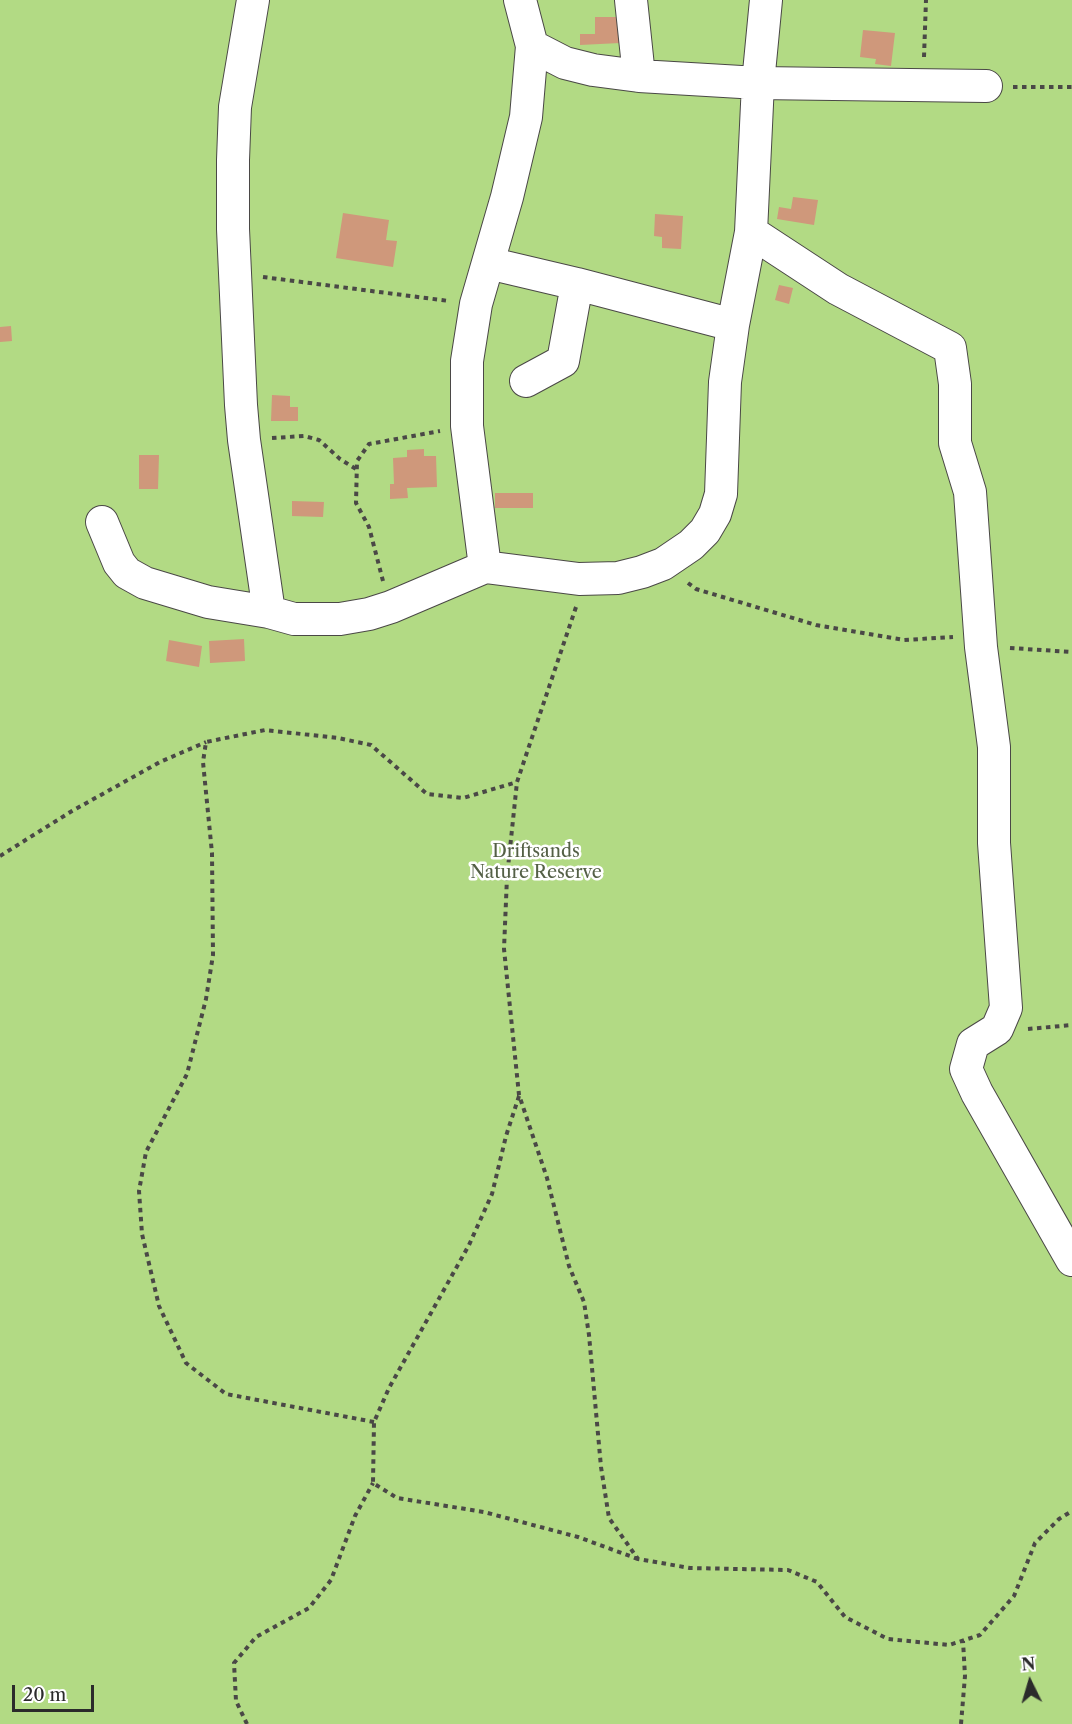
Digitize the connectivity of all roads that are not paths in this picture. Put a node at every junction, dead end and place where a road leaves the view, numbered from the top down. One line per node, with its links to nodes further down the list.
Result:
1 (253, 0): 16 (street)
2 (520, 0): 5 (street)
3 (631, 0): 6 (street)
4 (765, 0): 7 (street)
5 (532, 46): 6 (street); 10 (street)
6 (639, 76): 7 (street)
7 (758, 83): 8 (street); 9 (street)
8 (986, 86)
9 (751, 232): 12 (street); 17 (street)
10 (489, 263): 11 (street); 15 (street)
11 (577, 284): 12 (street); 13 (street)
12 (733, 325): 15 (street)
13 (526, 381)
14 (102, 522): 16 (street)
15 (485, 567): 16 (street)
16 (268, 612)
17 (1072, 1260)

